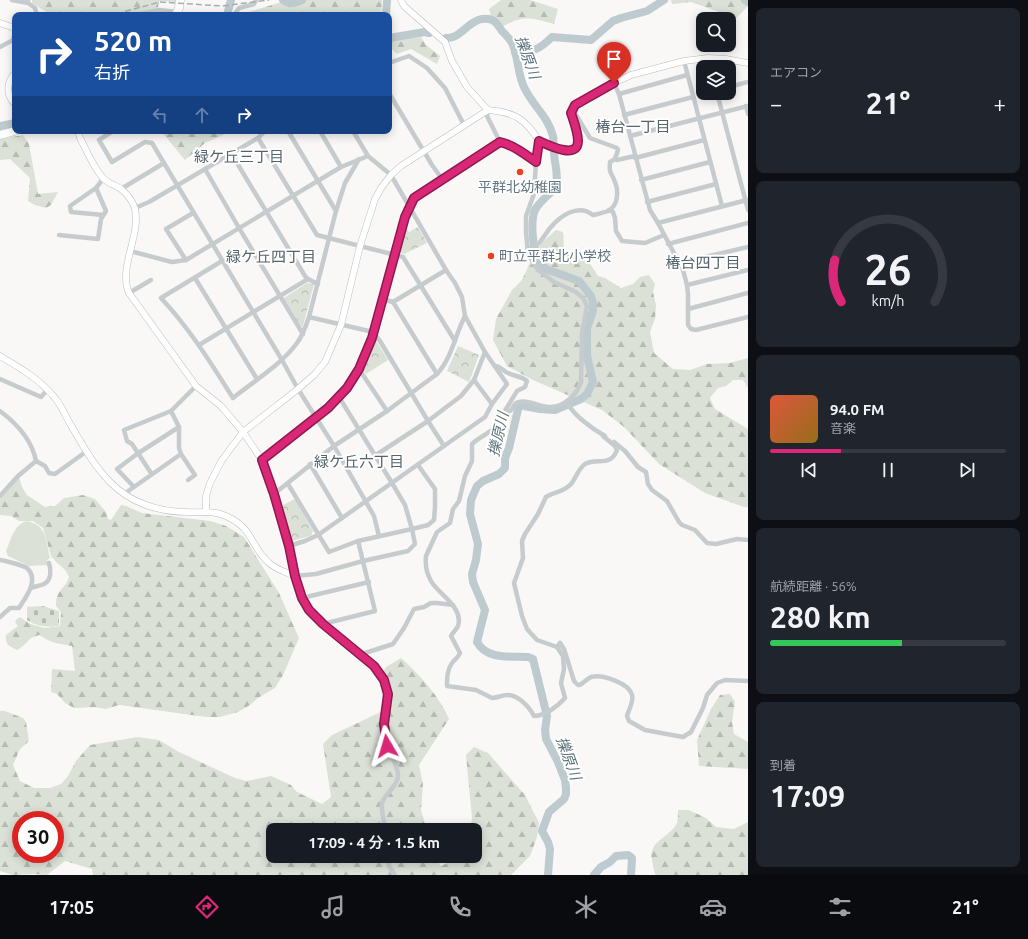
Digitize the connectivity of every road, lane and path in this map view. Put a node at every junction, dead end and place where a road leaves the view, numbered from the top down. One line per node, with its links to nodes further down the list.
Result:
1 (12, 0): 5 (street)
2 (180, 0): 9 (highway)
3 (256, 0): 10 (street)
4 (401, 0): 30 (street)
5 (28, 2): 6 (street)
6 (36, 12)
7 (150, 12): 8 (street)
8 (168, 12)
9 (177, 12)
10 (236, 12)
11 (0, 23): 12 (street)
12 (12, 27)
13 (12, 41): 14 (street)
14 (0, 47)
15 (708, 58): 16 (street); 18 (street)
16 (684, 61): 19 (street); 22 (street)
17 (392, 62): 36 (street)
18 (748, 63)
19 (687, 75): 24 (street); 25 (street)
20 (12, 78): 28 (street)
21 (748, 82): 23 (street)
22 (614, 83): 24 (street); 31 (street)
23 (736, 85)
24 (619, 94): 34 (street)
25 (693, 97): 34 (street); 35 (street)
26 (392, 98): 50 (street)
27 (720, 100): 32 (street)
28 (12, 101)
29 (747, 106): 32 (street); 33 (street)
30 (488, 110): 36 (street); 48 (street); 49 (street)
31 (573, 110): 49 (street); 55 (street)
32 (723, 113): 35 (street); 71 (street)
33 (748, 114)
34 (624, 115): 45 (street)
35 (699, 119): 45 (street); 47 (street)
36 (464, 125): 50 (street)
37 (12, 132): 44 (highway)
38 (79, 134): 62 (street)
39 (108, 134): 58 (street)
40 (262, 134): 46 (street)
41 (290, 134): 65 (street)
42 (322, 134): 59 (street)
43 (355, 134): 52 (street)
44 (0, 135)
45 (630, 136): 53 (street)
46 (258, 138): 51 (street); 70 (street)
47 (704, 140): 53 (street); 57 (street)
48 (500, 142): 56 (street); 63 (street)
49 (542, 143): 56 (street)
50 (424, 150): 61 (street); 63 (street)
51 (231, 153): 60 (street); 78 (street)
52 (368, 156): 54 (street); 61 (street)
53 (635, 157): 55 (street); 64 (street)
54 (359, 159): 59 (street); 79 (street)
55 (615, 159): 76 (street)
56 (536, 162): 91 (street)
57 (710, 162): 64 (street); 66 (street)
58 (164, 163): 67 (street); 69 (street)
59 (341, 167): 65 (street)
60 (205, 169): 67 (street); 84 (street)
61 (391, 175): 75 (street); 90 (street)
62 (103, 179): 68 (street); 69 (street)
63 (442, 179): 75 (street)
64 (641, 180): 72 (street)
65 (317, 182): 70 (street); 79 (street)
66 (716, 184): 72 (street); 73 (street)
67 (176, 185): 74 (street); 80 (street)
68 (96, 188): 81 (street); 81 (street)
69 (121, 189): 74 (street)
70 (293, 196): 78 (street); 87 (street)
71 (747, 200): 73 (street); 77 (street)
72 (647, 202): 82 (street)
73 (722, 206): 82 (street)
74 (135, 208): 93 (street)
75 (410, 208): 94 (street); 98 (street)
76 (609, 210): 86 (street); 91 (street)
77 (748, 210)
78 (267, 212): 84 (street); 101 (street)
79 (336, 212): 87 (street)
80 (193, 213): 89 (street); 95 (street)
81 (103, 215): 85 (street)
82 (658, 223): 86 (street)
83 (748, 223): 88 (street)
84 (239, 228): 89 (street); 108 (street)
85 (59, 235)
86 (664, 235): 88 (street)
87 (328, 238): 90 (street); 103 (street)
88 (668, 244): 97 (street)
89 (212, 245): 95 (street); 96 (street)
90 (360, 246): 94 (street); 116 (street)
91 (530, 247): 137 (street)
92 (748, 247): 97 (street)
93 (130, 251): 95 (street); 106 (street)
94 (394, 255): 105 (street); 109 (street)
95 (186, 260)
96 (222, 261): 100 (street); 112 (street)
97 (679, 263): 104 (street)
98 (446, 270): 105 (street); 113 (street)
99 (748, 270): 104 (street)
100 (195, 278): 117 (street); 121 (street)
101 (308, 279): 103 (street); 108 (street)
102 (151, 280): 106 (street)
103 (318, 284): 114 (street)
104 (687, 285): 111 (street)
105 (420, 286): 110 (street); 120 (street)
106 (129, 293): 131 (street)
107 (748, 293): 111 (street)
108 (280, 297): 112 (street); 119 (street)
109 (382, 299): 110 (street); 118 (street)
110 (393, 302): 127 (street)
111 (688, 309): 115 (street)
112 (253, 312): 117 (street); 124 (street)
113 (466, 316): 120 (street); 122 (street)
114 (310, 317): 116 (street); 119 (street)
115 (748, 317)
116 (341, 325): 118 (street); 132 (street)
117 (226, 328): 121 (street); 129 (street)
118 (373, 332): 126 (street); 134 (street)
119 (303, 334): 124 (street)
120 (455, 341): 127 (street)
121 (199, 345): 129 (street)
122 (485, 352): 125 (street); 130 (street)
123 (0, 356): 133 (street)
124 (282, 360): 129 (street); 132 (street)
125 (494, 366): 136 (street); 141 (street)
126 (359, 369): 135 (street); 139 (street)
127 (437, 374): 134 (street)
128 (0, 379): 133 (street)
129 (257, 379)
130 (474, 380): 136 (street); 143 (street)
131 (196, 386): 140 (street); 146 (street)
132 (298, 389): 142 (street); 146 (street)
133 (47, 390): 150 (street)
134 (411, 393): 139 (street); 143 (street)
135 (339, 397): 142 (street); 145 (street)
136 (492, 404): 149 (street)
137 (568, 404): 141 (street); 147 (street)
138 (0, 411): 155 (street)
139 (387, 411): 145 (street)
140 (171, 412): 144 (street); 151 (street)
141 (503, 414): 182 (street)
142 (316, 417): 148 (street); 154 (street)
143 (428, 421): 149 (street); 153 (street)
144 (179, 427): 151 (street); 152 (street)
145 (360, 430): 148 (street); 153 (street)
146 (243, 432): 154 (street); 167 (street)
147 (603, 436): 172 (street); 185 (street)
148 (334, 446): 156 (street); 166 (street)
149 (444, 446): 157 (street)
150 (87, 450): 155 (street); 163 (street)
151 (137, 454): 158 (street); 162 (street)
152 (181, 454): 158 (street); 159 (street)
153 (376, 455): 160 (street)
154 (262, 460): 164 (street)
155 (36, 461): 165 (street)
156 (310, 464): 161 (street); 168 (street)
157 (418, 465): 160 (street); 169 (street)
158 (151, 473): 162 (street)
159 (188, 480)
160 (392, 483): 166 (street); 169 (street)
161 (288, 484): 164 (street); 170 (street)
162 (133, 486): 163 (street)
163 (124, 494): 167 (street)
164 (274, 494): 174 (street)
165 (0, 496)
166 (365, 500): 168 (street); 171 (street)
167 (206, 512): 178 (street)
168 (342, 518): 170 (street)
169 (412, 529): 171 (street); 176 (street)
170 (318, 535): 173 (street); 174 (street)
171 (379, 536): 173 (street)
172 (748, 540)
173 (358, 541): 176 (street)
174 (289, 546): 178 (street)
175 (0, 560): 180 (street)
176 (363, 561): 178 (street); 179 (street)
177 (49, 563): 180 (street)
178 (295, 576): 181 (street)
179 (369, 582): 181 (street); 184 (street)
180 (31, 588): 183 (street)
181 (302, 598): 184 (street)
182 (453, 605): 185 (street); 186 (street)
183 (0, 617)
184 (323, 624): 186 (street)
185 (558, 647): 187 (street)
186 (362, 654): 188 (street)
187 (748, 681)
188 (385, 823)
189 (388, 863): 190 (street)
190 (395, 875)

